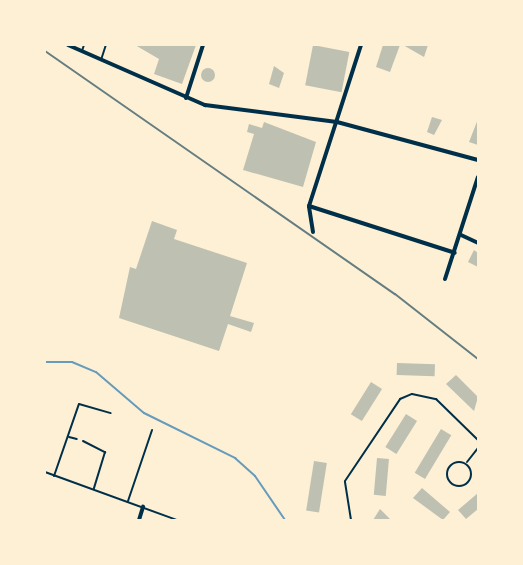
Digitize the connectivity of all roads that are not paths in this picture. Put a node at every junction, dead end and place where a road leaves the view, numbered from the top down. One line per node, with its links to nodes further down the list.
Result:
1 (68, 45): 6 (street)
2 (84, 45): 6 (lane)
3 (106, 45): 7 (lane)
4 (203, 45): 8 (street)
5 (361, 45): 9 (street)
6 (82, 51): 7 (street)
7 (101, 60): 8 (street)
8 (186, 98): 9 (street)
9 (336, 122): 10 (street); 12 (street)
10 (478, 160)
11 (478, 177): 14 (street)
12 (309, 206): 13 (street); 16 (street)
13 (313, 232)
14 (461, 235): 15 (street); 16 (street)
15 (478, 243)
16 (455, 253): 17 (street)
17 (445, 279)
18 (111, 413): 20 (lane)
19 (152, 430): 29 (lane)
20 (69, 436): 21 (lane); 27 (lane)
21 (77, 440)
22 (478, 440): 33 (lane)
23 (82, 441): 28 (lane)
24 (478, 448): 25 (lane)
25 (467, 462): 25 (lane)
26 (45, 472): 27 (lane)
27 (54, 476): 28 (lane)
28 (93, 489): 29 (lane)
29 (128, 501): 30 (lane)
30 (143, 507): 31 (street); 32 (lane)
31 (139, 520)
32 (177, 520)
33 (351, 520)

